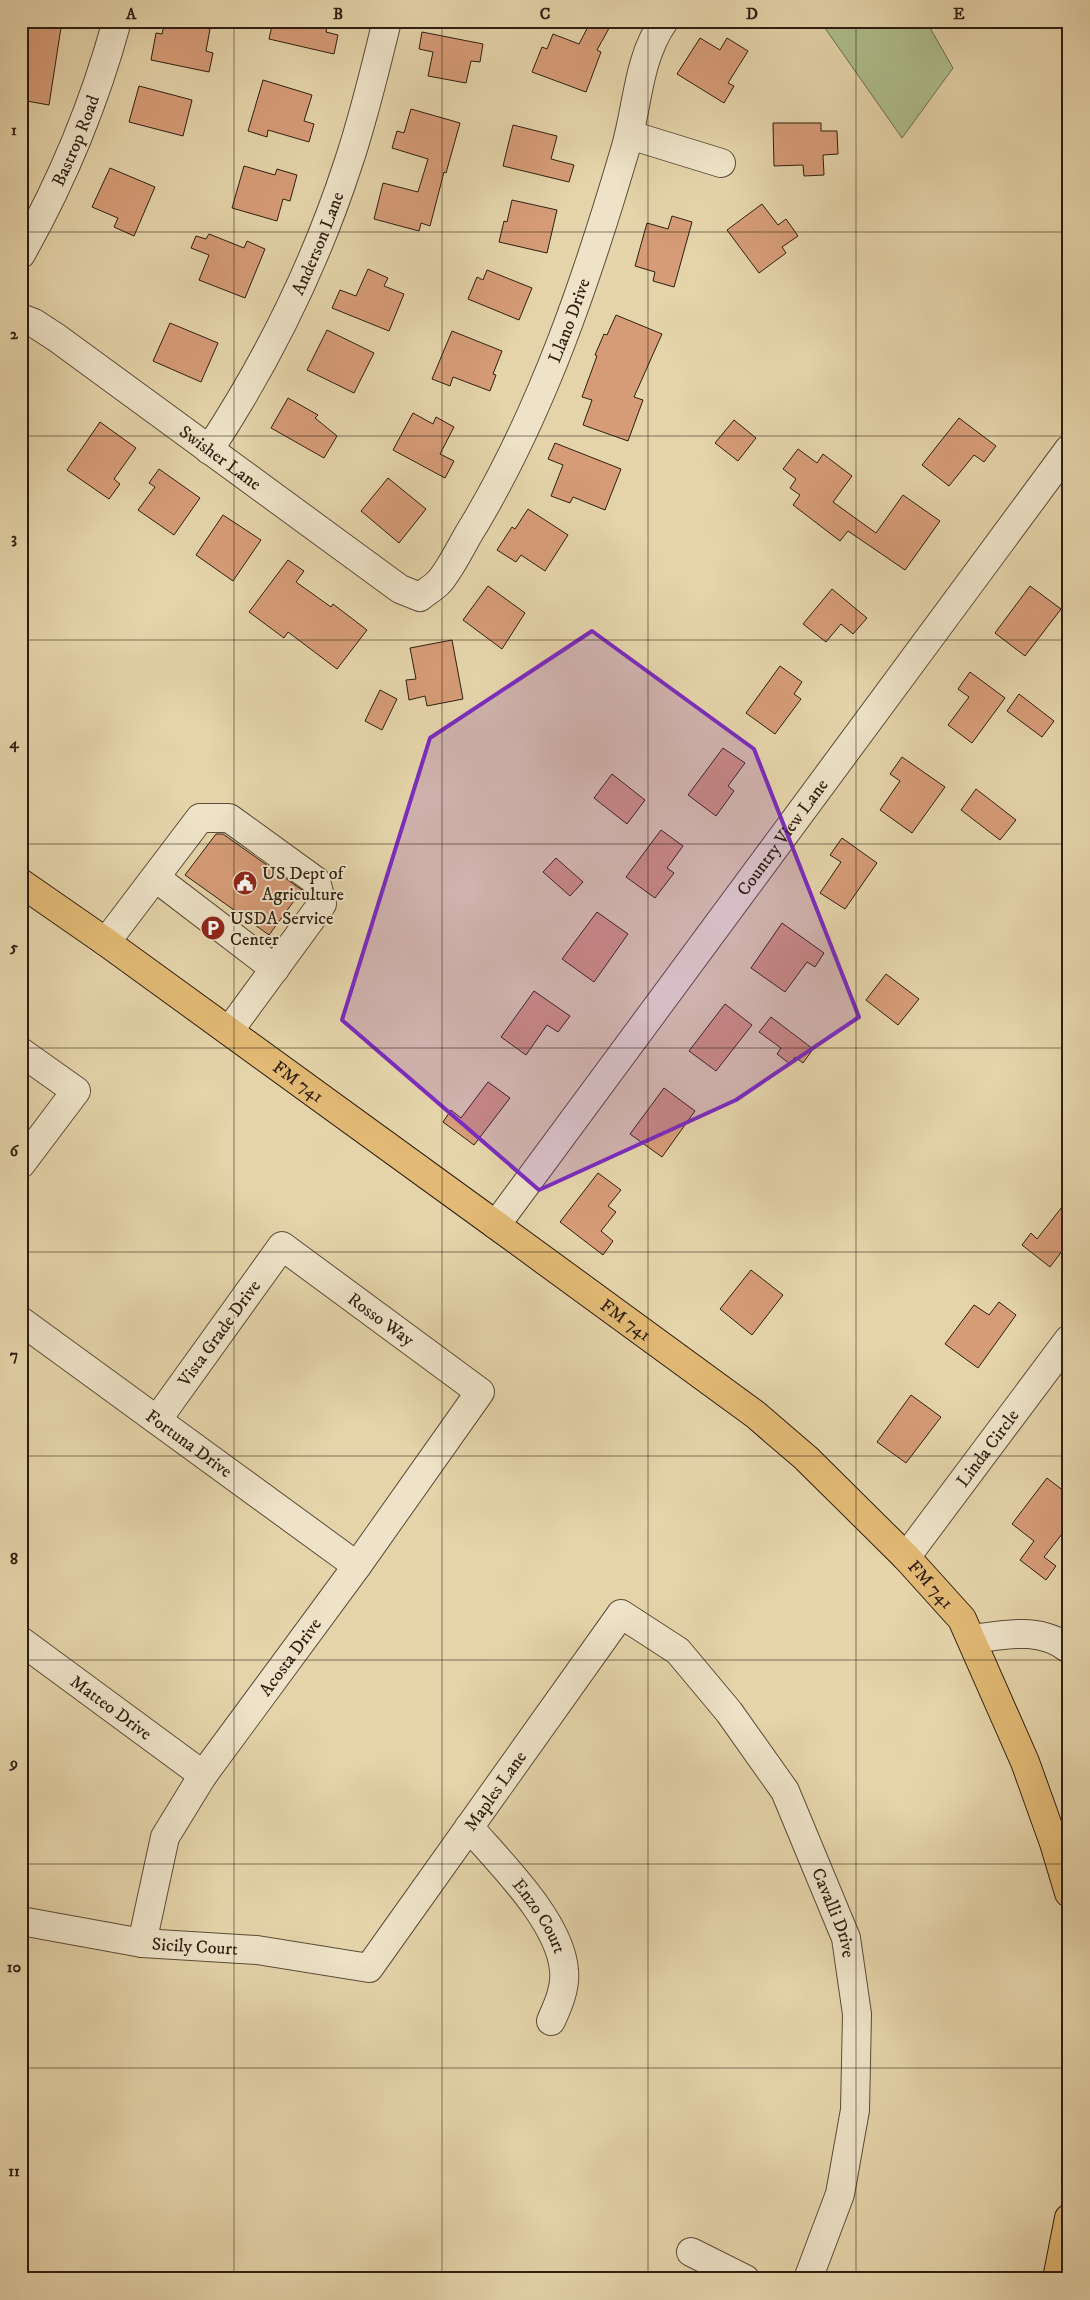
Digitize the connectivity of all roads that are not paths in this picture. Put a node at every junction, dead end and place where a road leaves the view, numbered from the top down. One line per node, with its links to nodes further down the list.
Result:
1 (117, 21): 6 (street, Bastrop Road)
2 (387, 21): 9 (street, Anderson Lane)
3 (664, 21): 4 (street, Llano Drive)
4 (630, 135): 5 (street); 10 (street, Llano Drive)
5 (722, 164)
6 (21, 254)
7 (21, 318): 9 (street, Swisher Lane)
8 (1069, 449): 18 (street, Country View Lane)
9 (209, 450): 10 (street, Swisher Lane)
10 (420, 597)
11 (156, 878): 13 (street); 14 (street); 14 (street)
12 (21, 883): 13 (main road, FM 741 / FM 741)
13 (106, 942): 15 (main road, FM 741 / FM 741)
14 (275, 969): 15 (street)
15 (229, 1031): 18 (main road, FM 741 / FM 741)
16 (21, 1052): 17 (street)
17 (21, 1164)
18 (496, 1225): 24 (main road, FM 741 / FM 741)
19 (282, 1246): 22 (street, Rosso Way); 23 (street, Vista Grade Drive)
20 (21, 1321): 23 (street, Fortuna Drive)
21 (1069, 1339): 24 (street, Linda Circle)
22 (480, 1392): 25 (street, Acosta Drive)
23 (157, 1420): 25 (street, Fortuna Drive)
24 (906, 1557): 27 (main road, FM 741 / FM 741)
25 (357, 1566): 30 (street, Acosta Drive)
26 (621, 1614): 31 (street, Maples Lane); 40 (street, Cavalli Drive)
27 (972, 1639): 29 (street); 32 (main road, FM 741 / FM 741)
28 (21, 1641): 30 (street, Matteo Drive)
29 (1069, 1649)
30 (202, 1775): 34 (street, Acosta Drive)
31 (469, 1827): 35 (street, Maples Lane); 36 (street, Enzo Court)
32 (1069, 1893)
33 (21, 1921): 34 (street, Sicily Court)
34 (142, 1943): 35 (street, Sicily Court)
35 (368, 1968)
36 (551, 2021)
37 (1069, 2218): 41 (main road)
38 (691, 2252): 39 (street)
39 (744, 2279)
40 (808, 2279)
41 (1058, 2279)

